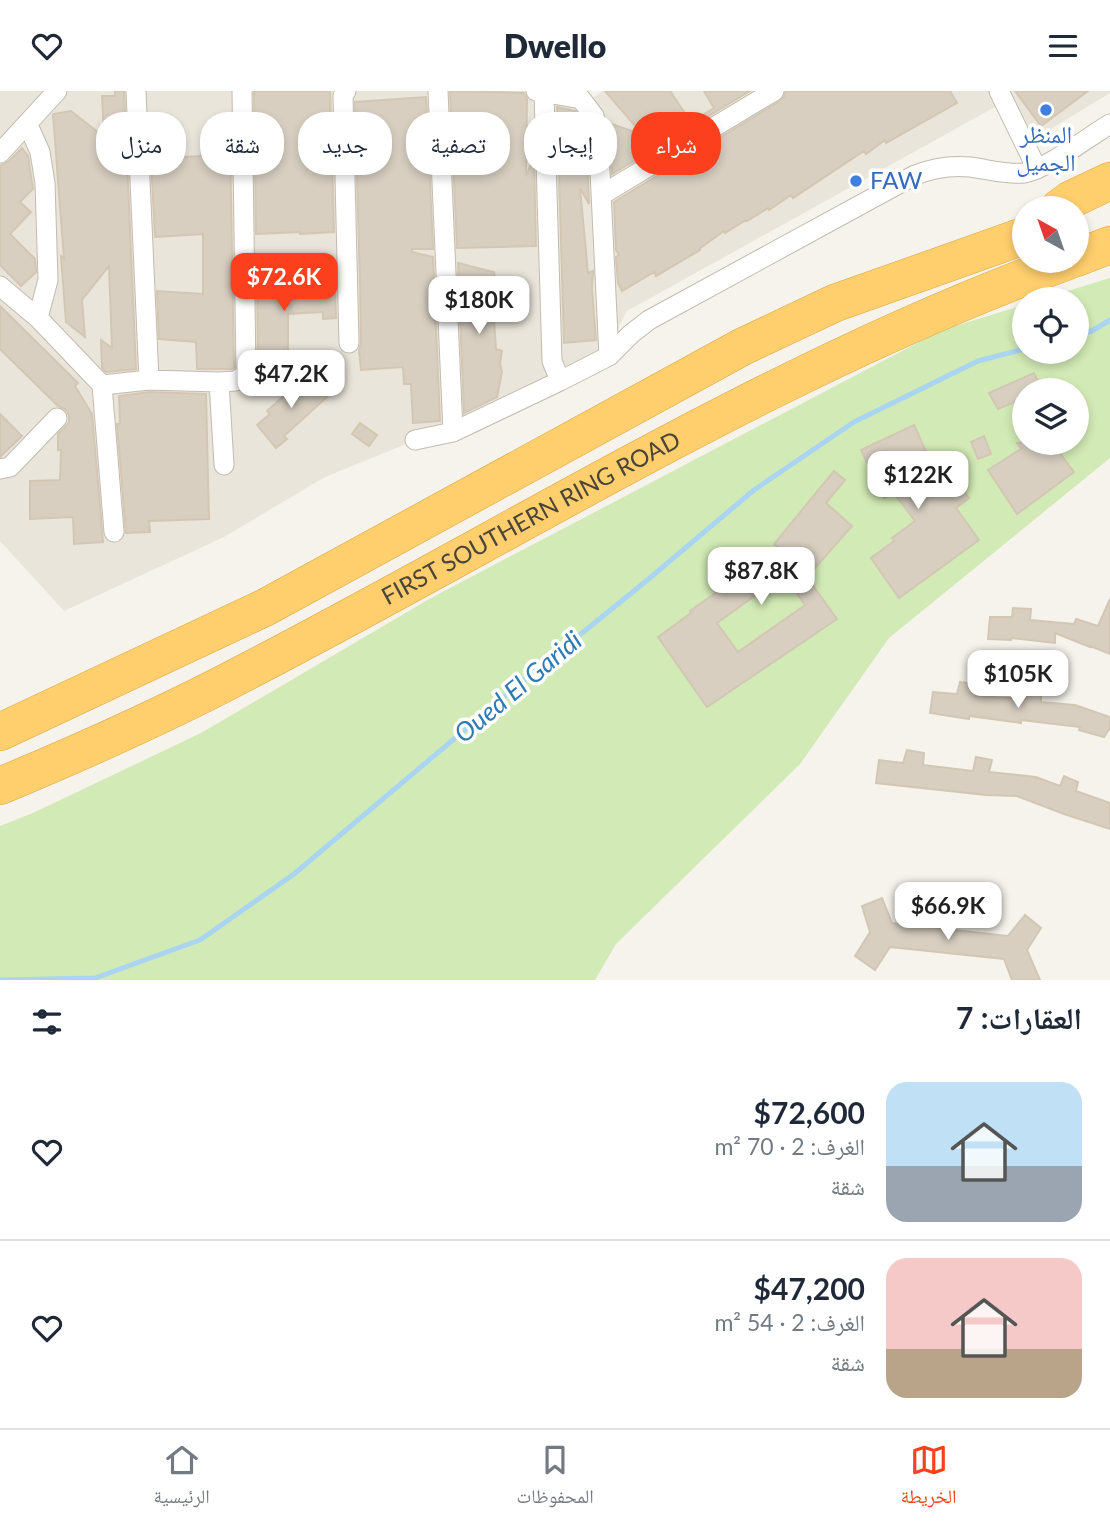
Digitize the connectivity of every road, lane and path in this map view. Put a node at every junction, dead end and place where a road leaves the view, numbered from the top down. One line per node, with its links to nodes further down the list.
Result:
1 (57, 91): 11 (street)
2 (136, 91): 27 (street)
3 (242, 91): 29 (street)
4 (346, 91): 25 (street)
5 (438, 91): 32 (street)
6 (775, 91): 15 (street)
7 (999, 91): 13 (street)
8 (540, 92): 9 (street); 28 (street)
9 (584, 95): 15 (street)
10 (1110, 124): 13 (street)
11 (28, 125): 12 (street); 24 (street)
12 (0, 153)
13 (1037, 169): 26 (street)
14 (1110, 181): 16 (highway)
15 (603, 194): 26 (street)
16 (1077, 196)
17 (1110, 210): 18 (highway)
18 (1089, 216)
19 (1012, 240): 37 (highway, FIRST SOUTHERN RING ROAD)
20 (1110, 245): 21 (highway)
21 (1089, 253)
22 (1035, 273): 38 (highway, FIRST SOUTHERN RING ROAD)
23 (0, 286): 24 (street)
24 (38, 318): 30 (street)
25 (349, 343)
26 (609, 356): 28 (street)
27 (149, 380): 29 (street); 30 (street)
28 (561, 381): 32 (street)
29 (219, 382): 34 (street)
30 (102, 385): 36 (street)
31 (57, 418): 35 (street)
32 (453, 432): 33 (street)
33 (415, 440)
34 (224, 465)
35 (0, 470)
36 (114, 532)
37 (0, 732)
38 (0, 786)

